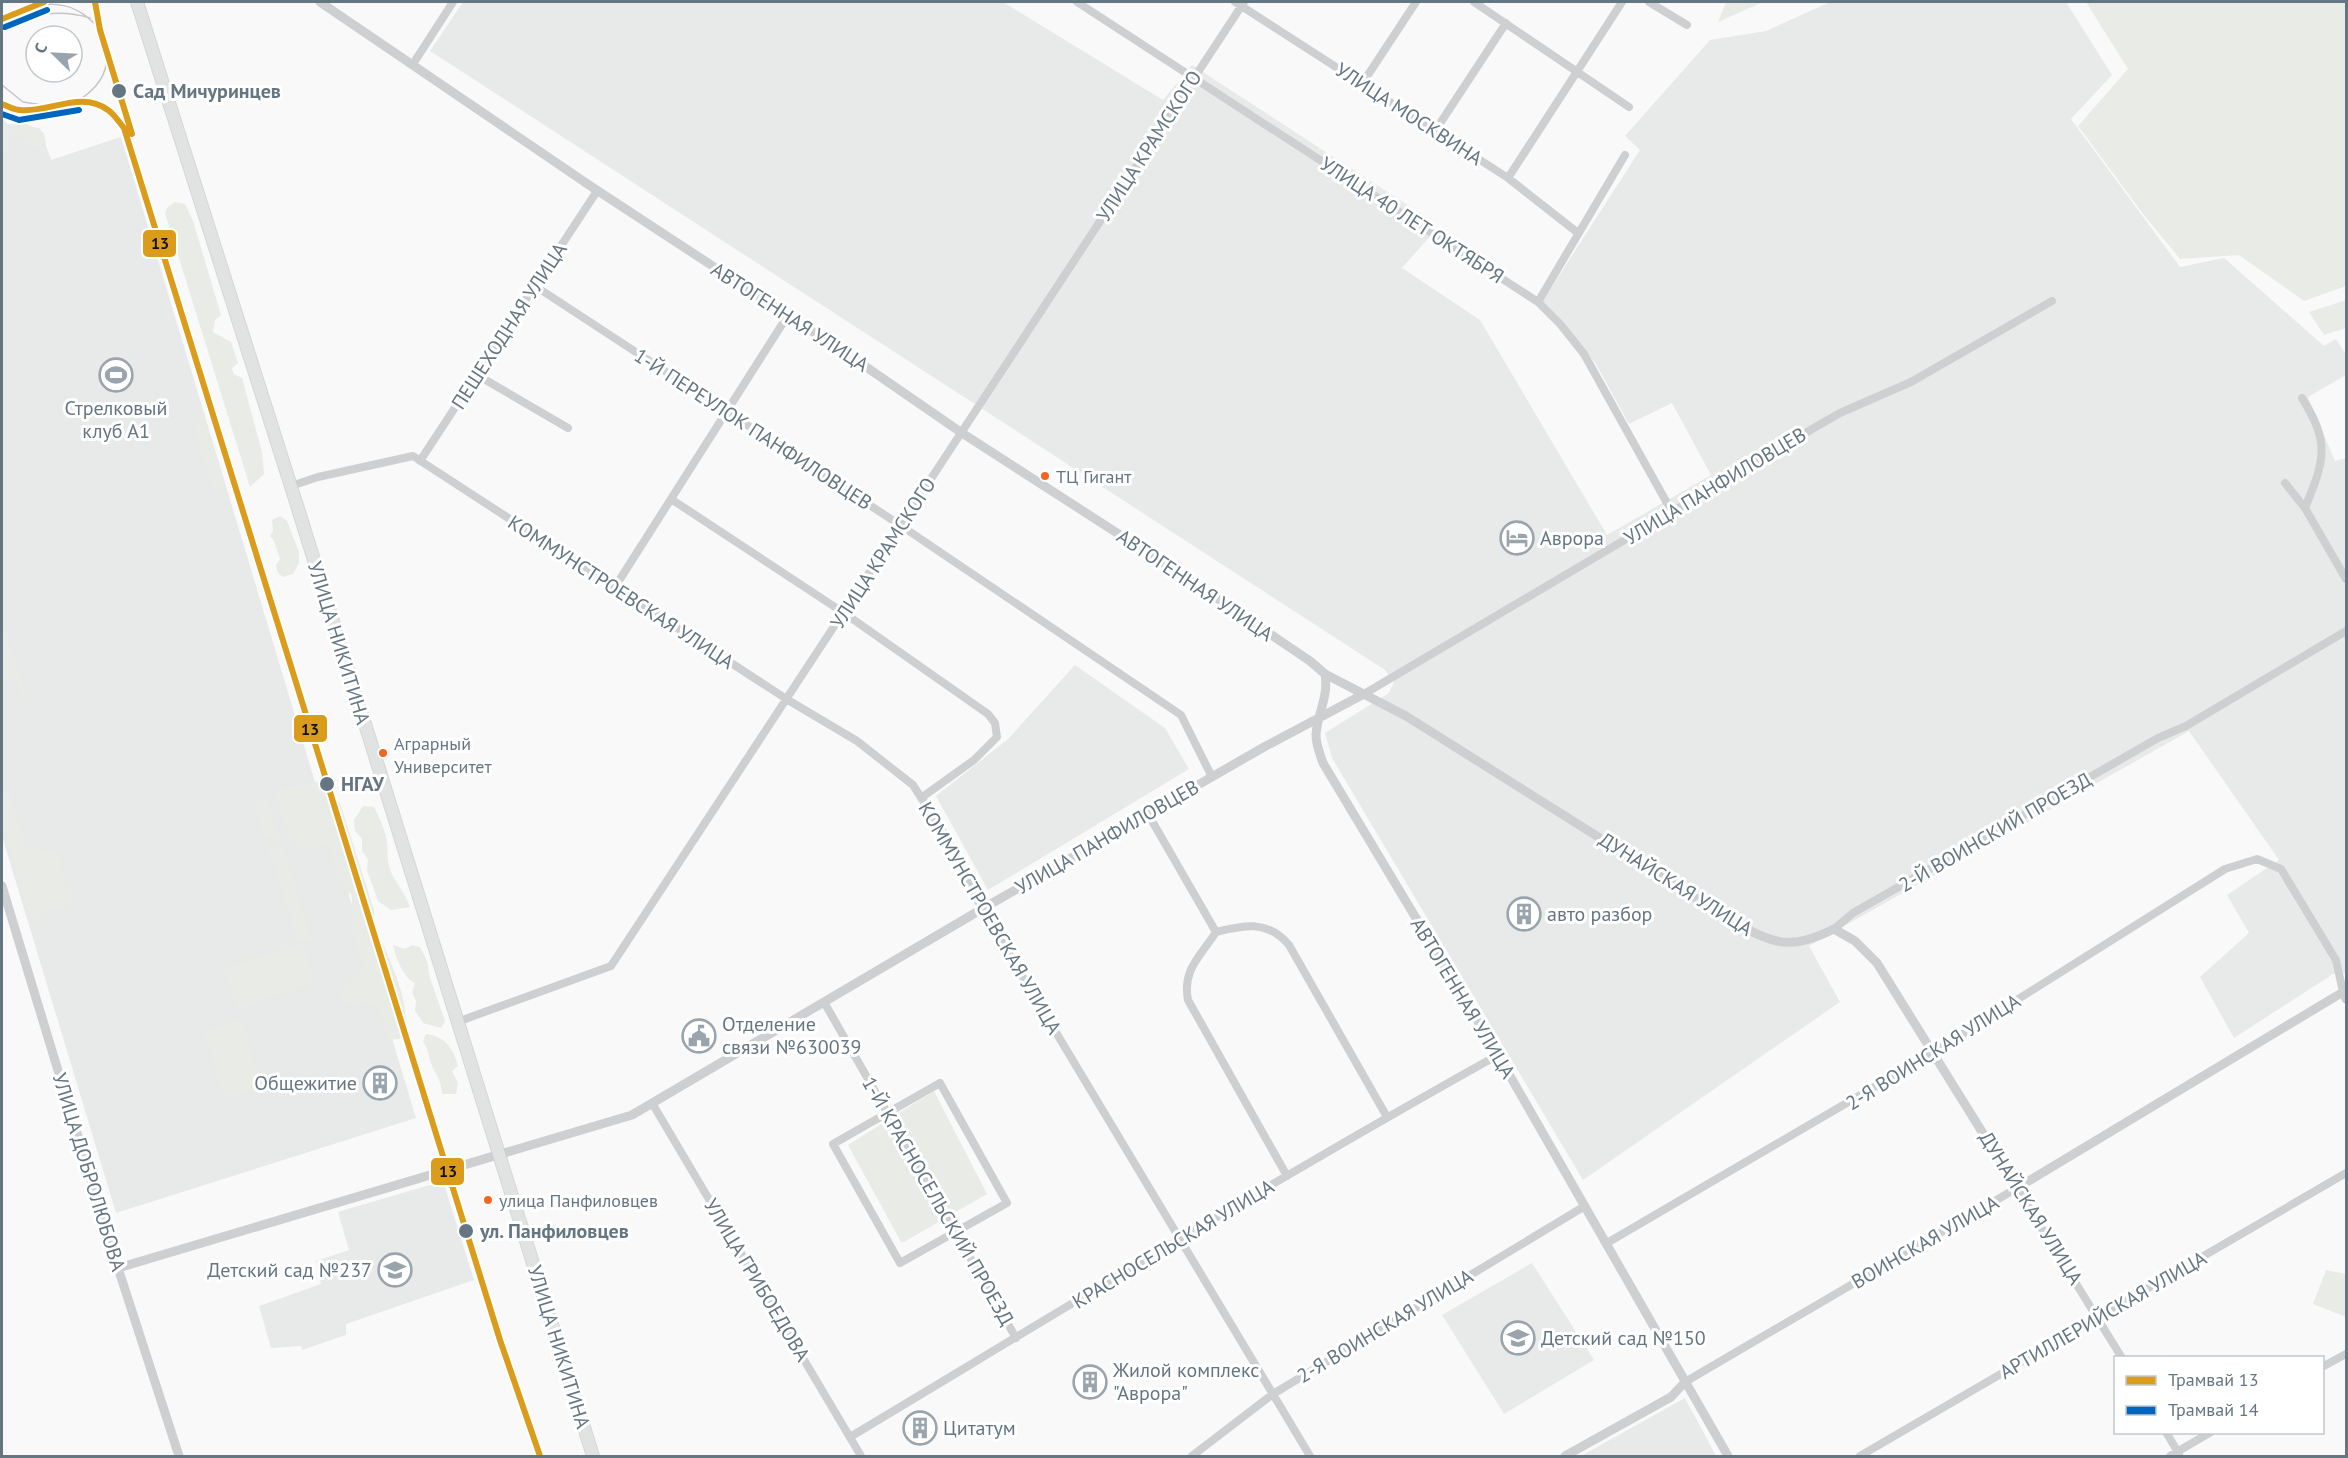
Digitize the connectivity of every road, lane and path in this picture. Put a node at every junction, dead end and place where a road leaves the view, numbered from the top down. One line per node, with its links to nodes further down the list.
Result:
1 (320, 2): 12 (street, АВТОГЕННАЯ УЛИЦА)
2 (453, 2): 12 (street)
3 (1077, 2): 14 (street, УЛИЦА 40 ЛЕТ ОКТЯБРЯ)
4 (1416, 2): 15 (street)
5 (1474, 2): 10 (street)
6 (1622, 2): 13 (street)
7 (1649, 2): 11 (street)
8 (1240, 3): 14 (street, УЛИЦА КРАМСКОГО); 15 (street, УЛИЦА МОСКВИНА)
9 (140, 4): 33 (main road, УЛИЦА НИКИТИНА)
10 (1506, 23): 13 (street); 17 (street)
11 (1687, 26)
12 (413, 64): 20 (street, АВТОГЕННАЯ УЛИЦА)
13 (1578, 71): 16 (street); 19 (street)
14 (1193, 78): 24 (street, УЛИЦА 40 ЛЕТ ОКТЯБРЯ); 30 (street, УЛИЦА КРАМСКОГО)
15 (1362, 84): 17 (street, УЛИЦА МОСКВИНА)
16 (1629, 107)
17 (1435, 131): 19 (street, УЛИЦА МОСКВИНА)
18 (1625, 155): 21 (street)
19 (1508, 178): 21 (street, УЛИЦА МОСКВИНА)
20 (597, 191): 22 (street, ПЕШЕХОДНАЯ УЛИЦА); 25 (street, АВТОГЕННАЯ УЛИЦА)
21 (1578, 233): 24 (street)
22 (535, 286): 26 (street, ПЕШЕХОДНАЯ УЛИЦА); 28 (street, 1-Й ПЕРЕУЛОК ПАНФИЛОВЦЕВ)
23 (2052, 301): 36 (street, УЛИЦА ПАНФИЛОВЦЕВ)
24 (1538, 302): 36 (street, УЛИЦА 40 ЛЕТ ОКТЯБРЯ)
25 (788, 315): 28 (street); 30 (street, АВТОГЕННАЯ УЛИЦА)
26 (477, 375): 29 (street); 31 (street, ПЕШЕХОДНАЯ УЛИЦА)
27 (2302, 398): 35 (street)
28 (726, 412): 34 (street); 37 (street, 1-Й ПЕРЕУЛОК ПАНФИЛОВЦЕВ)
29 (568, 429)
30 (962, 433): 37 (street, УЛИЦА КРАМСКОГО); 42 (street, АВТОГЕННАЯ УЛИЦА)
31 (420, 461): 33 (street); 39 (street, КОММУНСТРОЕВСКАЯ УЛИЦА)
32 (2285, 483): 35 (street)
33 (291, 486): 55 (main road, УЛИЦА НИКИТИНА)
34 (671, 499): 39 (street); 40 (street)
35 (2305, 508): 38 (street)
36 (1672, 512): 43 (street, УЛИЦА ПАНФИЛОВЦЕВ)
37 (900, 525): 40 (street, УЛИЦА КРАМСКОГО); 46 (street, 1-Й ПЕРЕУЛОК ПАНФИЛОВЦЕВ)
38 (2346, 579)
39 (615, 587): 44 (street, КОММУНСТРОЕВСКАЯ УЛИЦА)
40 (844, 613): 44 (street, УЛИЦА КРАМСКОГО); 47 (street)
41 (2346, 631): 51 (street, 2-Й ВОИНСКИЙ ПРОЕЗД)
42 (1325, 674): 43 (street, ДУНАЙСКАЯ УЛИЦА); 45 (street, АВТОГЕННАЯ УЛИЦА)
43 (1364, 694): 45 (street, УЛИЦА ПАНФИЛОВЦЕВ); 51 (street, ДУНАЙСКАЯ УЛИЦА)
44 (788, 700): 47 (street, КОММУНСТРОЕВСКАЯ УЛИЦА); 55 (street, УЛИЦА КРАМСКОГО)
45 (1320, 719): 46 (street, УЛИЦА ПАНФИЛОВЦЕВ); 57 (street, АВТОГЕННАЯ УЛИЦА)
46 (1212, 777): 48 (street, УЛИЦА ПАНФИЛОВЦЕВ)
47 (921, 798): 50 (street, КОММУНСТРОЕВСКАЯ УЛИЦА)
48 (1148, 814): 50 (street, УЛИЦА ПАНФИЛОВЦЕВ); 52 (street)
49 (2, 886): 69 (street, УЛИЦА ДОБРОЛЮБОВА)
50 (982, 909): 54 (street, УЛИЦА ПАНФИЛОВЦЕВ); 67 (street, КОММУНСТРОЕВСКАЯ УЛИЦА)
51 (1834, 929): 56 (street, ДУНАЙСКАЯ УЛИЦА)
52 (1216, 932): 60 (street); 63 (street)
53 (2345, 994): 56 (street, 2-Я ВОИНСКАЯ УЛИЦА); 64 (street, ВОИНСКАЯ УЛИЦА)
54 (824, 1002): 58 (street, УЛИЦА ПАНФИЛОВЦЕВ); 59 (street, 1-Й КРАСНОСЕЛЬСКИЙ ПРОЕЗД)
55 (457, 1022): 61 (main road, УЛИЦА НИКИТИНА)
56 (1934, 1052): 64 (street, ДУНАЙСКАЯ УЛИЦА); 68 (street, 2-Я ВОИНСКАЯ УЛИЦА)
57 (1498, 1055): 60 (street, КРАСНОСЕЛЬСКАЯ УЛИЦА); 65 (street, АВТОГЕННАЯ УЛИЦА)
58 (652, 1103): 61 (street, УЛИЦА ПАНФИЛОВЦЕВ); 79 (street, УЛИЦА ГРИБОЕДОВА)
59 (887, 1113): 66 (street, 1-Й КРАСНОСЕЛЬСКИЙ ПРОЕЗД); 66 (street); 66 (street)
60 (1387, 1117): 63 (street, КРАСНОСЕЛЬСКАЯ УЛИЦА)
61 (498, 1154): 69 (street, УЛИЦА ПАНФИЛОВЦЕВ); 82 (main road, УЛИЦА НИКИТИНА)
62 (2346, 1173): 70 (street, АРТИЛЛЕРИЙСКАЯ УЛИЦА)
63 (1287, 1176): 67 (street, КРАСНОСЕЛЬСКАЯ УЛИЦА)
64 (2017, 1188): 70 (street, ДУНАЙСКАЯ УЛИЦА); 75 (street, ВОИНСКАЯ УЛИЦА)
65 (1585, 1206): 68 (street, АВТОГЕННАЯ УЛИЦА); 76 (street, 2-Я ВОИНСКАЯ УЛИЦА)
66 (955, 1232): 71 (street, 1-Й КРАСНОСЕЛЬСКИЙ ПРОЕЗД)
67 (1180, 1239): 71 (street, КРАСНОСЕЛЬСКАЯ УЛИЦА); 76 (street, КОММУНСТРОЕВСКАЯ УЛИЦА)
68 (1607, 1243): 75 (street, АВТОГЕННАЯ УЛИЦА)
69 (118, 1268): 81 (street, УЛИЦА ДОБРОЛЮБОВА)
70 (2098, 1318): 73 (street, ДУНАЙСКАЯ УЛИЦА); 88 (street, АРТИЛЛЕРИЙСКАЯ УЛИЦА)
71 (1016, 1338): 79 (street, КРАСНОСЕЛЬСКАЯ УЛИЦА)
72 (2346, 1354): 74 (street)
73 (2121, 1356)
74 (2324, 1366)
75 (1685, 1382): 86 (street, ВОИНСКАЯ УЛИЦА); 87 (street, АВТОГЕННАЯ УЛИЦА)
76 (1273, 1394): 84 (street, 2-Я ВОИНСКАЯ УЛИЦА); 85 (street, КОММУНСТРОЕВСКАЯ УЛИЦА)
77 (2167, 1434): 80 (street)
78 (2208, 1434): 80 (street)
79 (850, 1437): 83 (street, УЛИЦА ГРИБОЕДОВА)
80 (2179, 1454): 89 (street)
81 (179, 1456)
82 (593, 1456)
83 (861, 1456)
84 (1192, 1456)
85 (1310, 1456)
86 (1565, 1456)
87 (1728, 1456)
88 (1860, 1456)
89 (2170, 1456)

